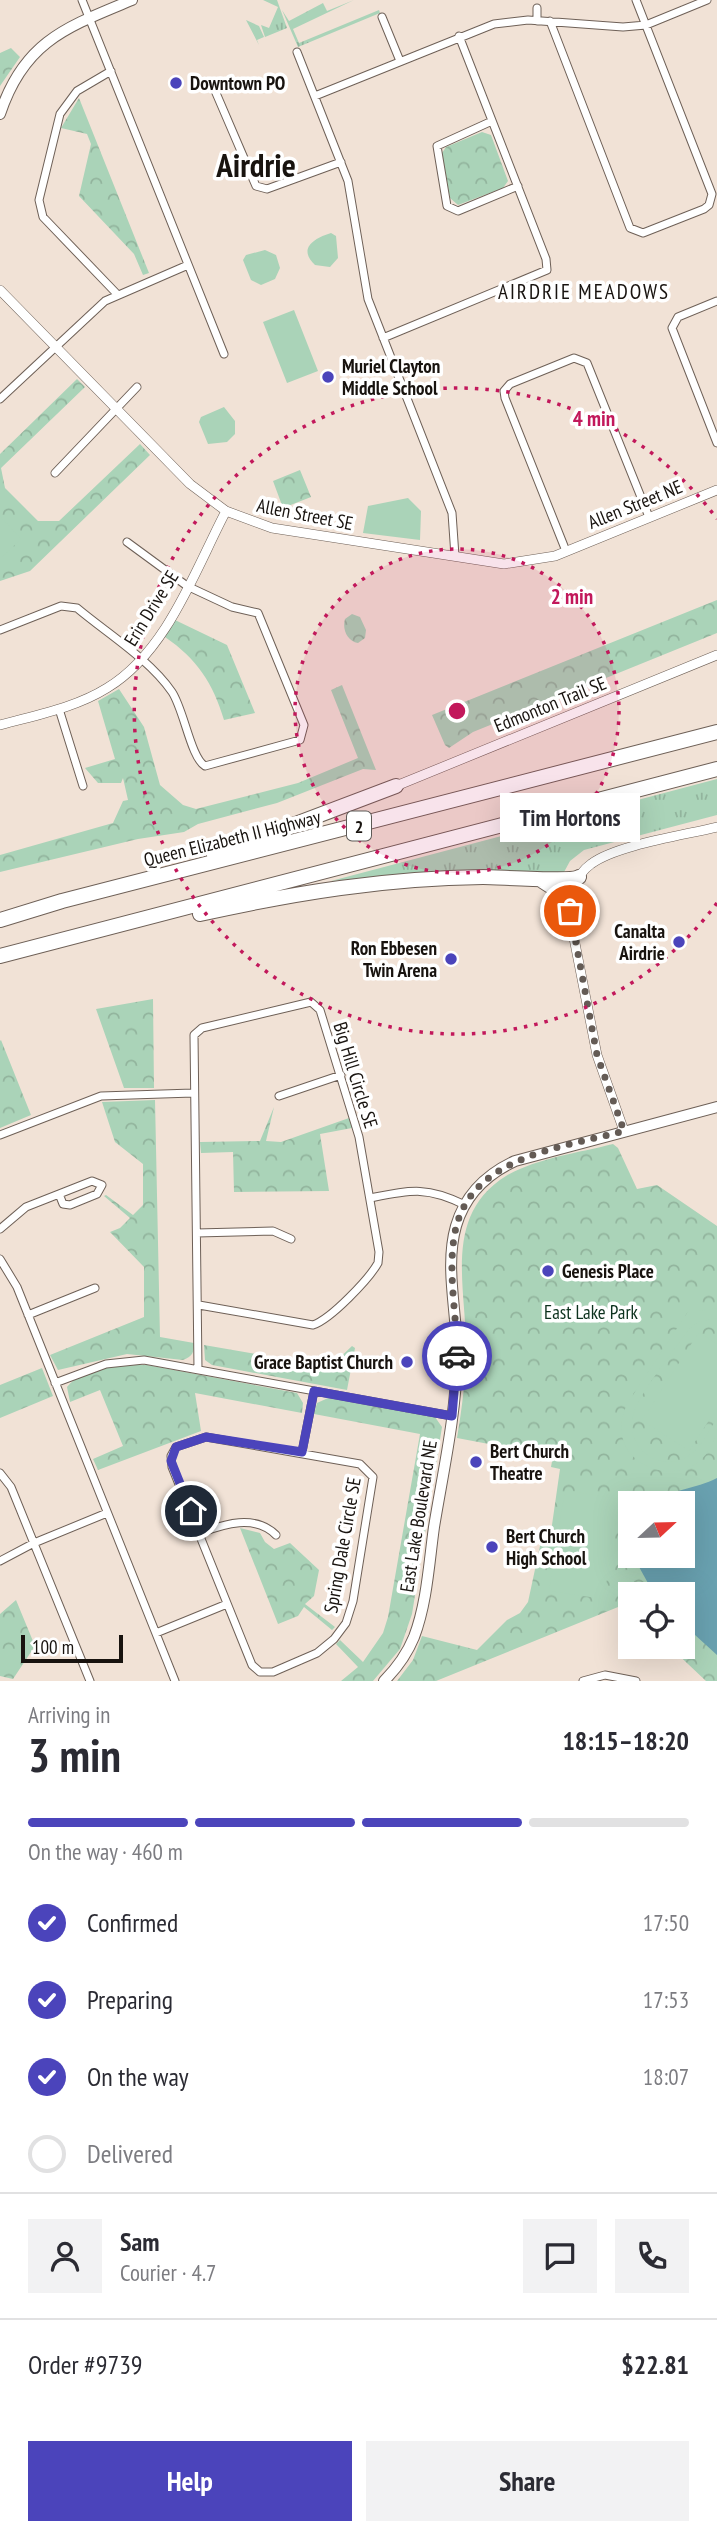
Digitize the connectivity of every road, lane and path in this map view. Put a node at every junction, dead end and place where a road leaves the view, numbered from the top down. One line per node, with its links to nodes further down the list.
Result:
1 (82, 0): 6 (street)
2 (132, 0): 6 (main road)
3 (636, 0): 10 (street)
4 (707, 0): 10 (street)
5 (537, 8): 8 (street)
6 (89, 17): 14 (street); 17 (main road)
7 (382, 17): 13 (street)
8 (537, 21): 9 (street); 11 (street)
9 (550, 21): 10 (street); 10 (street)
10 (646, 25)
11 (459, 36): 13 (street); 18 (street)
12 (297, 52): 16 (street)
13 (400, 61): 16 (street)
14 (111, 71): 21 (street); 23 (street)
15 (213, 86): 19 (street)
16 (315, 96): 19 (street)
17 (0, 114)
18 (492, 121): 20 (street); 20 (street)
19 (341, 162): 25 (street)
20 (517, 186): 25 (street)
21 (188, 265): 23 (street); 27 (street)
22 (0, 290): 26 (street, Allen Street SE)
23 (116, 293): 26 (street)
24 (717, 301): 31 (street)
25 (383, 338): 38 (street)
26 (54, 347): 29 (street); 30 (street, Allen Street SE)
27 (224, 354)
28 (137, 387): 30 (street)
29 (0, 399)
30 (116, 411): 32 (street); 34 (street, Allen Street SE)
31 (717, 443)
32 (55, 472)
33 (717, 489): 35 (street, Allen Street NE)
34 (226, 511): 38 (street, Allen Street SE); 39 (street, Erin Drive SE)
35 (649, 517): 37 (street, Allen Street NE); 37 (street)
36 (127, 542): 39 (street)
37 (566, 551): 38 (street, Allen Street SE)
38 (455, 556)
39 (187, 586): 42 (street, Erin Drive SE); 42 (street)
40 (0, 630): 42 (street)
41 (717, 655): 48 (street, Edmonton Trail SE)
42 (139, 660): 43 (street, Erin Drive SE)
43 (58, 709): 44 (street, Erin Drive SE); 47 (street)
44 (0, 725)
45 (717, 732): 50 (highway, Queen Elizabeth II Highway / 2)
46 (717, 769): 55 (highway, 2)
47 (83, 786)
48 (396, 786): 50 (highway)
49 (717, 827): 52 (street)
50 (156, 876): 54 (highway, Queen Elizabeth II Highway / 2)
51 (523, 876): 52 (highway); 53 (highway); 55 (highway)
52 (579, 877): 53 (street)
53 (570, 918): 61 (street)
54 (0, 920)
55 (140, 920): 56 (highway, 2)
56 (0, 956)
57 (341, 1075): 58 (street, Big Hill Circle SE); 59 (street); 64 (street, Big Hill Circle SE)
58 (193, 1093): 62 (street); 67 (street, Big Hill Circle SE)
59 (279, 1097)
60 (717, 1107): 61 (main road, East Lake Boulevard NE)
61 (624, 1131): 65 (main road, East Lake Boulevard NE)
62 (0, 1135)
63 (58, 1194): 63 (street); 66 (street)
64 (370, 1198): 65 (street); 71 (street, Big Hill Circle SE)
65 (465, 1205): 76 (main road, East Lake Boulevard NE)
66 (0, 1229)
67 (197, 1233): 68 (street); 71 (street, Big Hill Circle SE)
68 (291, 1239)
69 (0, 1259): 72 (street)
70 (95, 1288): 72 (street)
71 (199, 1305): 73 (street, Big Hill Circle SE)
72 (28, 1315): 74 (street)
73 (198, 1369): 74 (street); 75 (street)
74 (55, 1383): 79 (street)
75 (314, 1391): 76 (street); 77 (street)
76 (452, 1416): 88 (main road, East Lake Boulevard NE)
77 (302, 1452): 80 (street, Spring Dale Circle SE); 84 (street, Spring Dale Circle SE)
78 (0, 1473): 82 (street)
79 (107, 1513): 82 (street); 85 (street)
80 (200, 1533): 81 (street); 84 (street, Spring Dale Circle SE)
81 (276, 1535)
82 (34, 1543): 83 (street); 86 (street)
83 (0, 1561)
84 (227, 1604): 85 (street)
85 (156, 1633): 87 (street)
86 (90, 1681)
87 (175, 1681)
88 (384, 1681)
89 (583, 1681): 90 (street)
90 (636, 1681)

